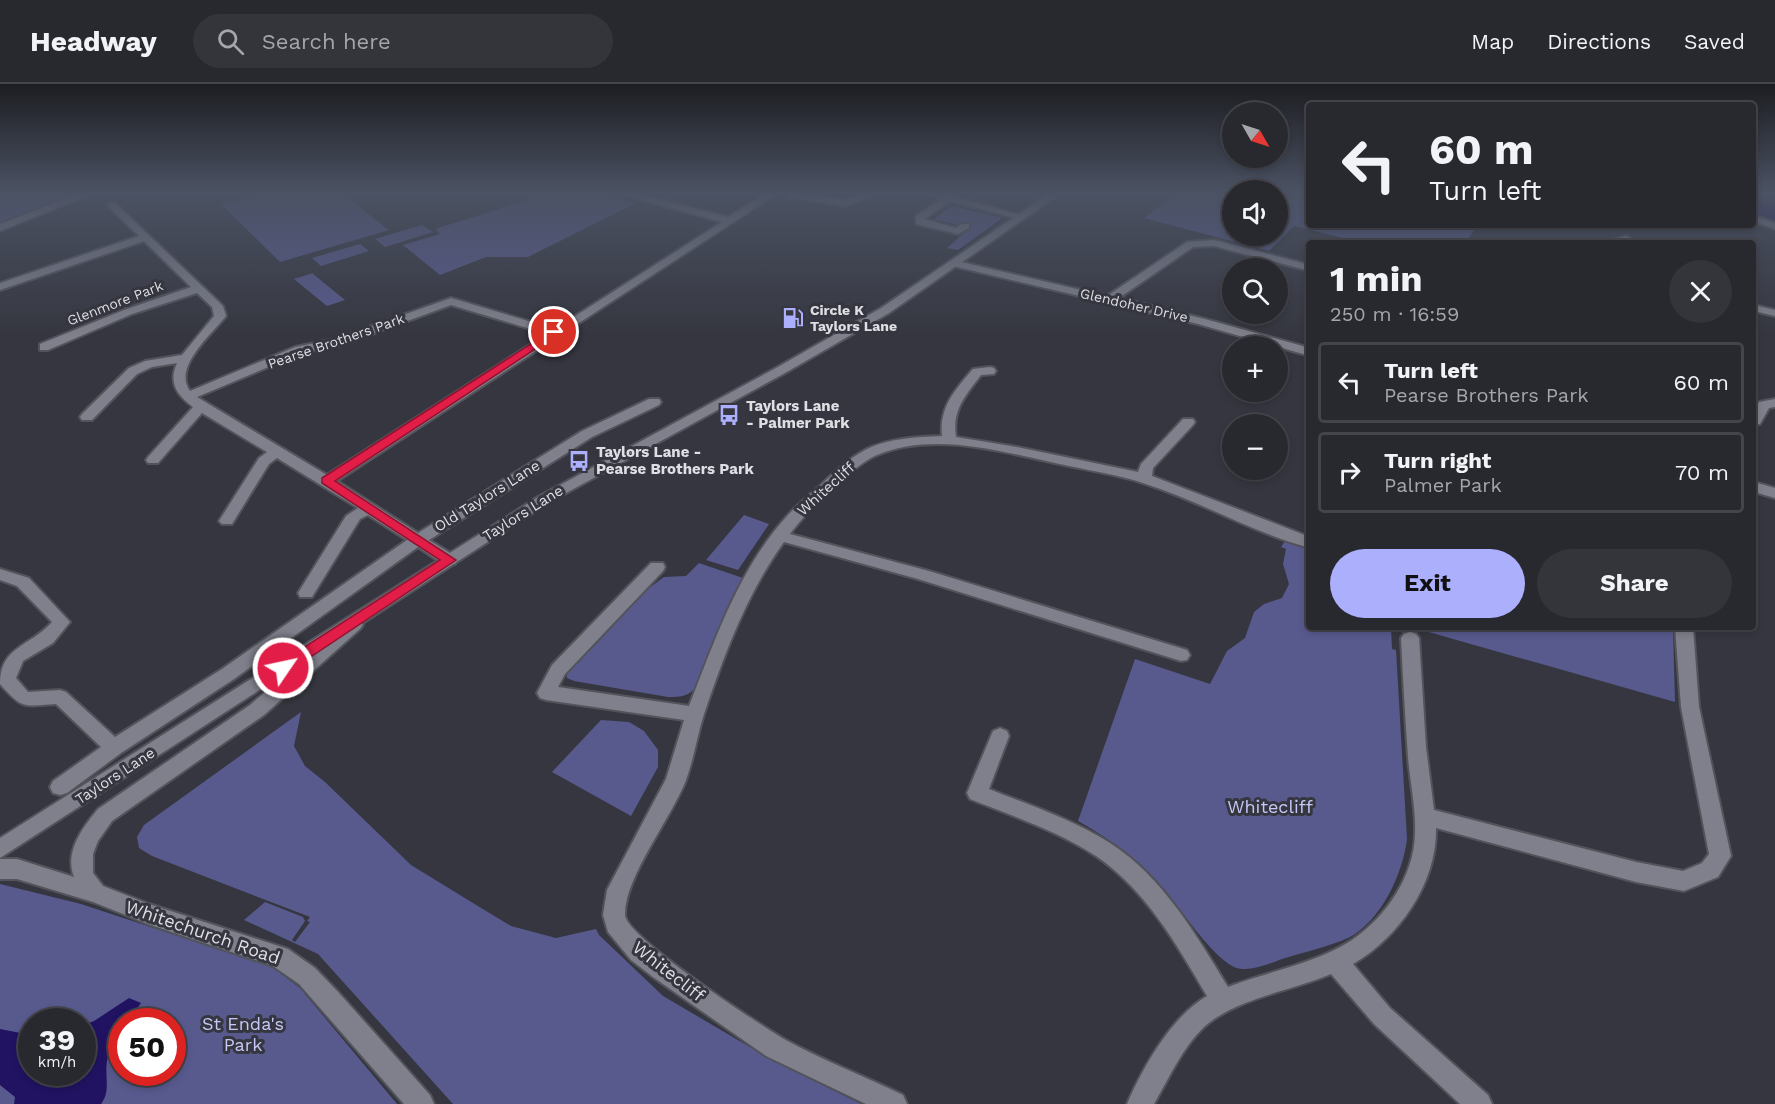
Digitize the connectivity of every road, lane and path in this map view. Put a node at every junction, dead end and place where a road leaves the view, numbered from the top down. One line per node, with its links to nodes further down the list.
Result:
1 (136, 241): 7 (street)
2 (147, 241): 8 (street, Glenmore Park)
3 (700, 241): 12 (street)
4 (989, 241): 5 (street, Taylors Lane)
5 (957, 264): 9 (street, Glendoher Drive); 38 (street, Taylors Lane)
6 (1306, 267): 9 (street)
7 (2, 285)
8 (197, 288): 13 (street, Glenmore Park); 15 (street, Glenmore Park)
9 (1110, 299): 14 (street, Glendoher Drive)
10 (1756, 308): 11 (street)
11 (1775, 313)
12 (554, 332): 17 (street, Pearse Brothers Park); 30 (street)
13 (44, 347)
14 (1306, 351)
15 (185, 358): 17 (street); 21 (street)
16 (990, 371): 26 (street)
17 (188, 396): 20 (street)
18 (654, 402): 36 (street, Old Taylors Lane)
19 (1775, 403): 22 (street)
20 (201, 407): 27 (street); 28 (street)
21 (87, 417)
22 (1756, 418)
23 (1188, 422): 29 (street)
24 (1756, 422): 25 (street)
25 (1770, 428)
26 (949, 440): 29 (street, Whitecliff); 35 (street, Whitecliff)
27 (276, 452): 30 (street); 34 (street)
28 (153, 460)
29 (1143, 478): 37 (street, Whitecliff)
30 (327, 481): 33 (street)
31 (1756, 488): 32 (street)
32 (1775, 493)
33 (369, 508): 36 (street); 41 (street)
34 (227, 521)
35 (780, 536): 45 (street, Whitecliff); 46 (street, Whitecliff)
36 (418, 539): 38 (street); 48 (street, Old Taylors Lane)
37 (1306, 541)
38 (449, 560): 42 (street, Taylors Lane)
39 (657, 567): 46 (street)
40 (0, 574): 48 (street)
41 (306, 593)
42 (370, 610): 51 (street, Taylors Lane); 53 (street)
43 (1684, 630): 50 (street)
44 (1410, 638): 50 (street)
45 (1181, 655)
46 (694, 714): 57 (street, Whitecliff)
47 (1000, 736): 55 (street)
48 (114, 748): 49 (street, Old Taylors Lane)
49 (60, 787)
50 (1425, 816): 54 (street)
51 (0, 849)
52 (0, 869): 53 (street, Whitechurch Road)
53 (95, 894): 56 (street, Whitechurch Road)
54 (1335, 961): 55 (street); 59 (street)
55 (1223, 1000): 58 (street)
56 (421, 1104)
57 (894, 1104)
58 (1140, 1104)
59 (1479, 1104)

